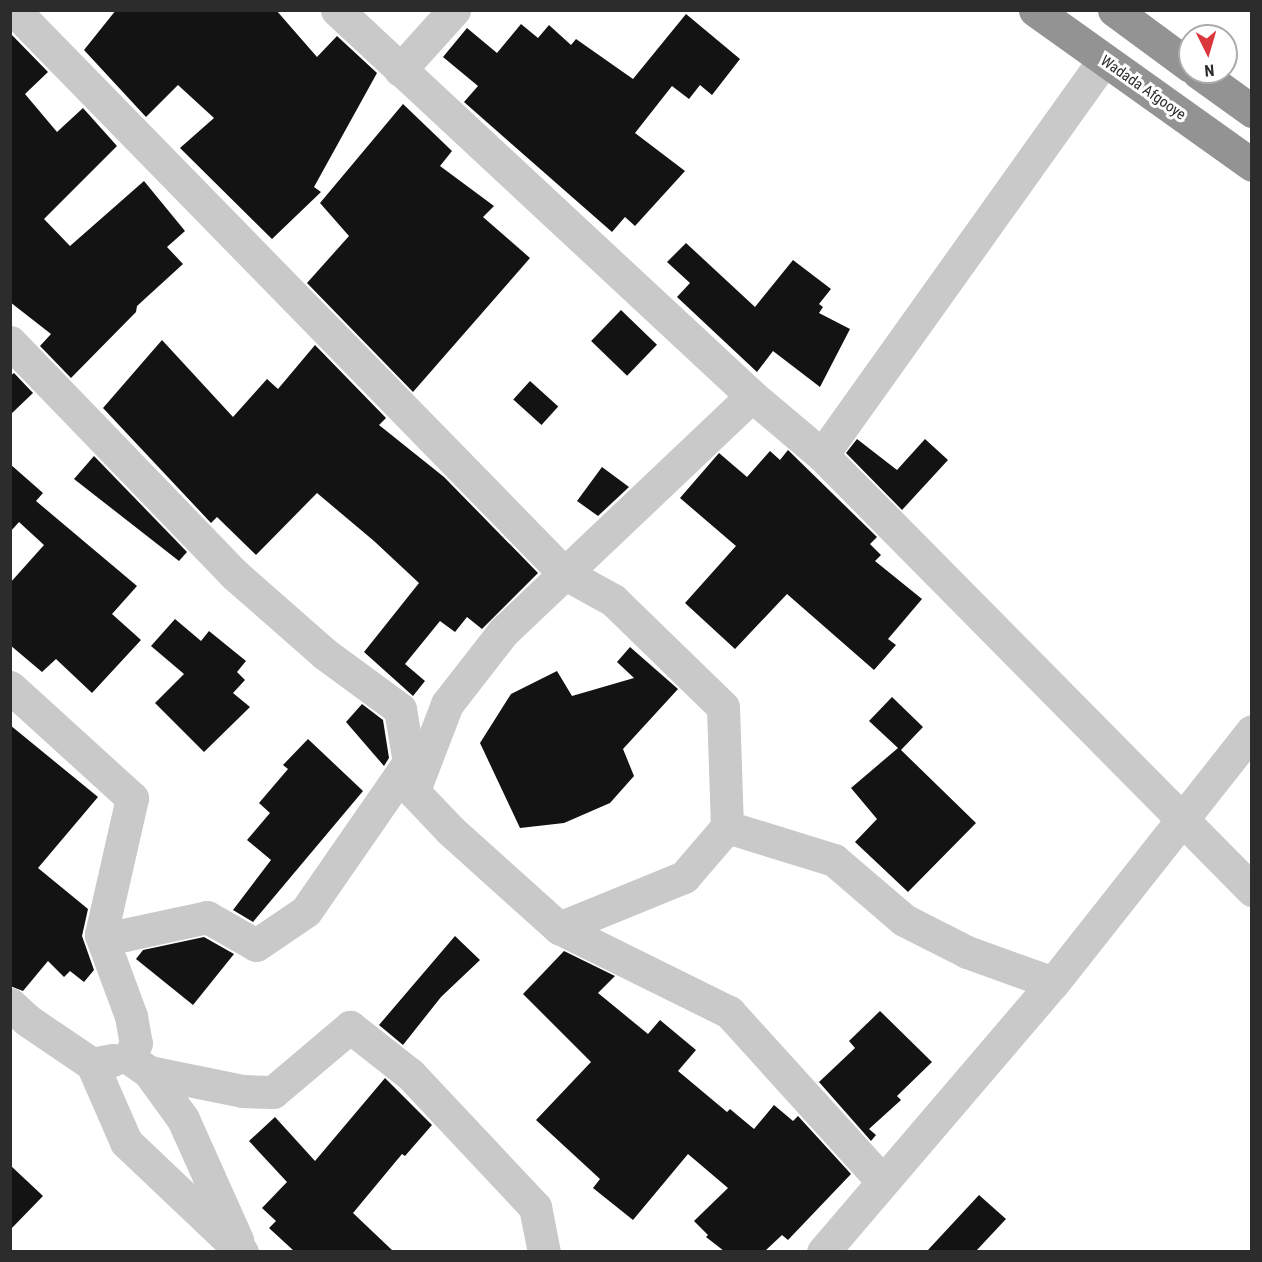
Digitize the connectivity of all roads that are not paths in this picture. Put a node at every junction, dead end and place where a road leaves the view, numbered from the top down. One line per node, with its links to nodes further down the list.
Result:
1 (14, 10): 15 (street)
2 (336, 10): 8 (street)
3 (454, 10): 8 (street)
4 (1035, 10): 7 (highway, Wadada Afgooye)
5 (1114, 10): 6 (highway)
6 (1178, 57)
7 (1104, 60): 11 (highway, Wadada Afgooye); 14 (street)
8 (400, 70): 13 (street)
9 (1214, 84): 10 (highway)
10 (1251, 111)
11 (1251, 165)
12 (10, 342): 18 (street)
13 (752, 396): 14 (street); 15 (street)
14 (822, 455): 19 (street)
15 (564, 573): 18 (street); 20 (street)
16 (11, 689): 23 (street)
17 (1251, 731): 19 (street)
18 (411, 777): 22 (street); 23 (street)
19 (1185, 819): 21 (street); 24 (street)
20 (727, 827): 22 (street); 24 (street)
21 (1251, 890)
22 (559, 928): 28 (street)
23 (101, 935): 27 (street)
24 (1053, 983): 28 (street)
25 (10, 1004): 26 (street)
26 (92, 1064): 27 (street); 29 (street)
27 (139, 1065): 29 (street); 30 (street)
28 (882, 1181): 31 (street)
29 (242, 1251)
30 (544, 1251)
31 (823, 1251)

